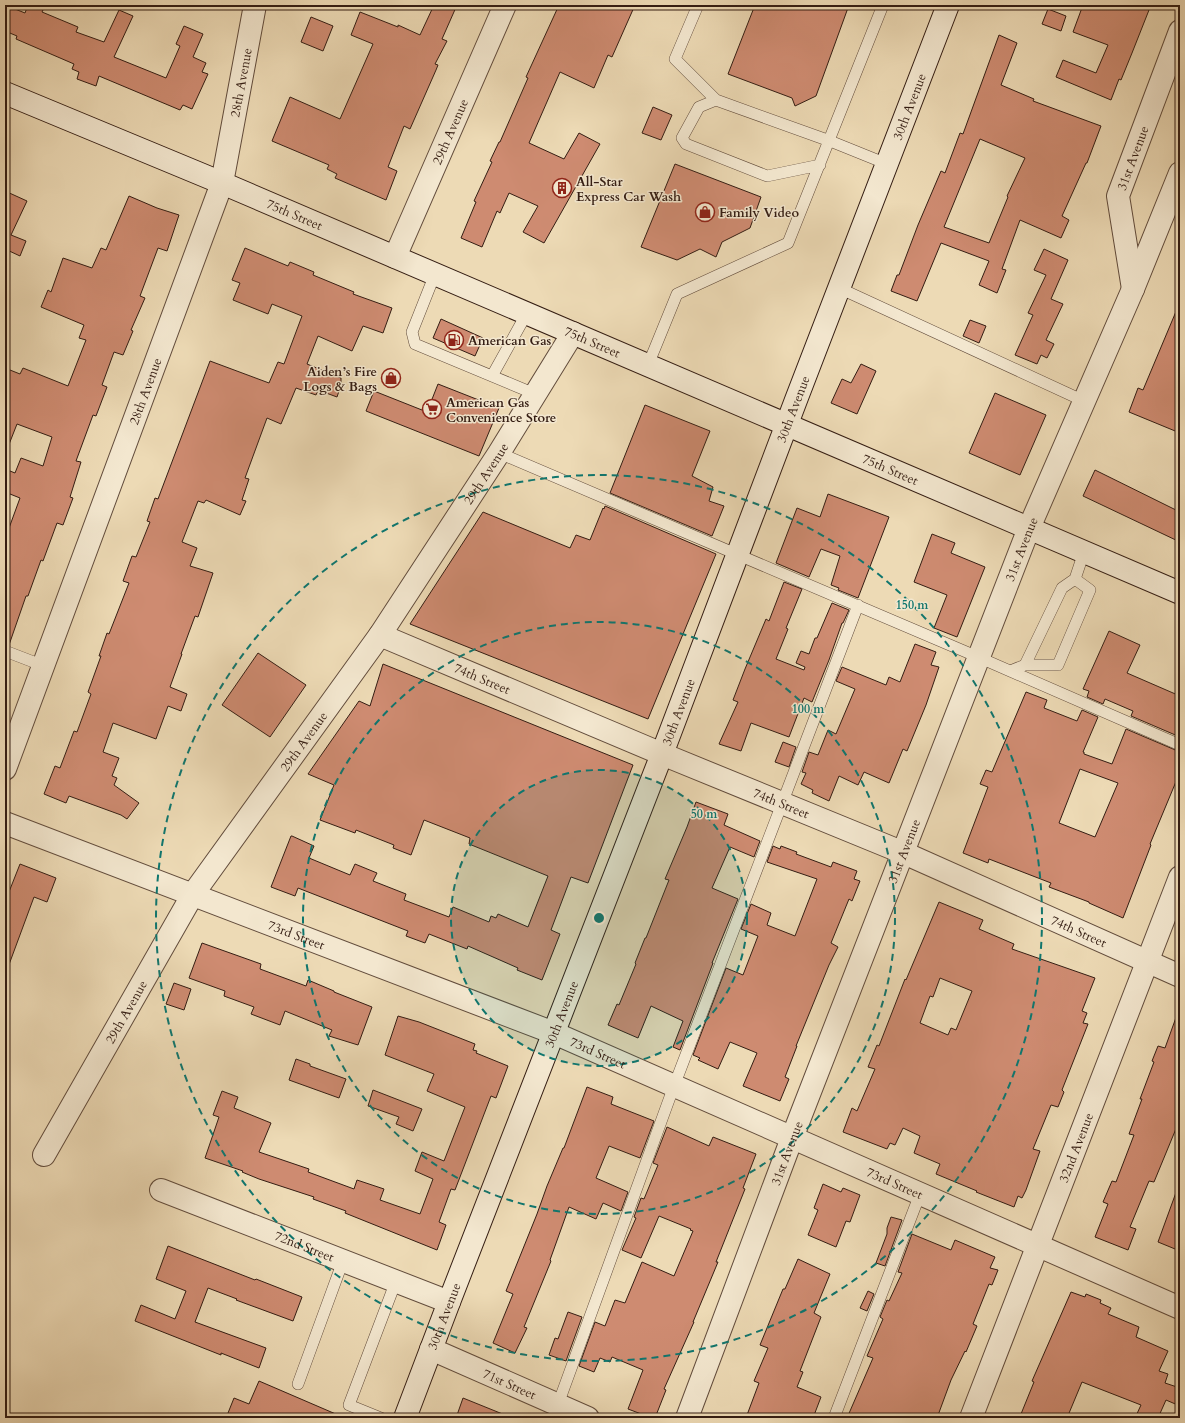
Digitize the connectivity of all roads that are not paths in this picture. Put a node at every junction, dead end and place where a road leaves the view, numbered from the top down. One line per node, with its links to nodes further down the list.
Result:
1 (255, 5): 13 (street, 28th Avenue)
2 (505, 5): 14 (street, 29th Avenue)
3 (698, 5): 8 (lane)
4 (883, 5): 9 (lane)
5 (948, 5): 10 (street, 30th Avenue)
6 (1180, 31): 17 (street, 31st Avenue)
7 (5, 93): 13 (street, 75th Street)
8 (716, 100): 9 (lane); 11 (lane)
9 (830, 141): 10 (lane); 11 (lane)
10 (887, 164): 16 (street, 30th Avenue)
11 (820, 165): 20 (lane)
12 (1180, 173): 17 (street, 31st Avenue)
13 (222, 183): 14 (street, 75th Street); 36 (street, 28th Avenue)
14 (395, 257): 15 (street, 75th Street)
15 (435, 274): 18 (street, 75th Street); 21 (lane)
16 (839, 288): 23 (lane); 24 (street, 30th Avenue)
17 (1133, 289): 23 (street, 31st Avenue)
18 (527, 313): 19 (street, 75th Street); 21 (lane)
19 (573, 333): 20 (street, 75th Street); 22 (street, 29th Avenue)
20 (648, 365): 24 (street, 75th Street)
21 (492, 376): 22 (lane)
22 (535, 394): 25 (street, 29th Avenue)
23 (1084, 401): 26 (street, 31st Avenue)
24 (786, 424): 26 (street, 75th Street); 28 (street, 30th Avenue)
25 (499, 453): 28 (lane); 32 (street, 29th Avenue)
26 (1029, 528): 27 (street, 75th Street); 34 (street, 31st Avenue)
27 (1084, 552): 29 (lane); 30 (street, 75th Street)
28 (738, 554): 31 (lane); 39 (street, 30th Avenue)
29 (1075, 579): 35 (lane); 35 (lane)
30 (1180, 593)
31 (858, 605): 34 (lane); 41 (lane)
32 (380, 635): 39 (street, 74th Street); 45 (street, 29th Avenue)
33 (5, 651): 36 (lane)
34 (978, 657): 37 (lane); 43 (street, 31st Avenue)
35 (1025, 665): 37 (lane)
36 (44, 666): 40 (street, 28th Avenue)
37 (1010, 671): 38 (lane)
38 (1180, 745)
39 (662, 754): 41 (street, 74th Street); 48 (street, 30th Avenue)
40 (5, 769)
41 (783, 804): 43 (street, 74th Street); 49 (lane)
42 (5, 823): 45 (street, 73rd Street)
43 (904, 853): 46 (street, 74th Street); 50 (street, 31st Avenue)
44 (1180, 877): 46 (street, 32nd Avenue)
45 (193, 894): 48 (street, 73rd Street); 51 (street, 29th Avenue)
46 (1147, 962): 47 (street, 74th Street); 54 (street, 32nd Avenue)
47 (1180, 976)
48 (554, 1033): 49 (street, 73rd Street); 57 (street, 30th Avenue)
49 (674, 1086): 50 (street, 73rd Street); 61 (lane)
50 (792, 1138): 53 (street, 73rd Street); 65 (street, 31st Avenue)
51 (44, 1155)
52 (161, 1190): 55 (street, 72nd Street)
53 (920, 1194): 54 (street, 73rd Street); 66 (lane)
54 (1037, 1246): 58 (street, 73rd Street); 67 (street, 32nd Avenue)
55 (343, 1261): 56 (street, 72nd Street); 60 (lane)
56 (396, 1282): 57 (street, 72nd Street); 62 (lane)
57 (449, 1302): 59 (street, 30th Avenue)
58 (1180, 1308)
59 (431, 1349): 61 (street, 71st Street); 63 (street, 30th Avenue)
60 (298, 1384)
61 (555, 1411): 64 (street, 71st Street)
62 (382, 1418)
63 (405, 1418)
64 (588, 1418)
65 (688, 1418)
66 (834, 1418)
67 (971, 1418)

